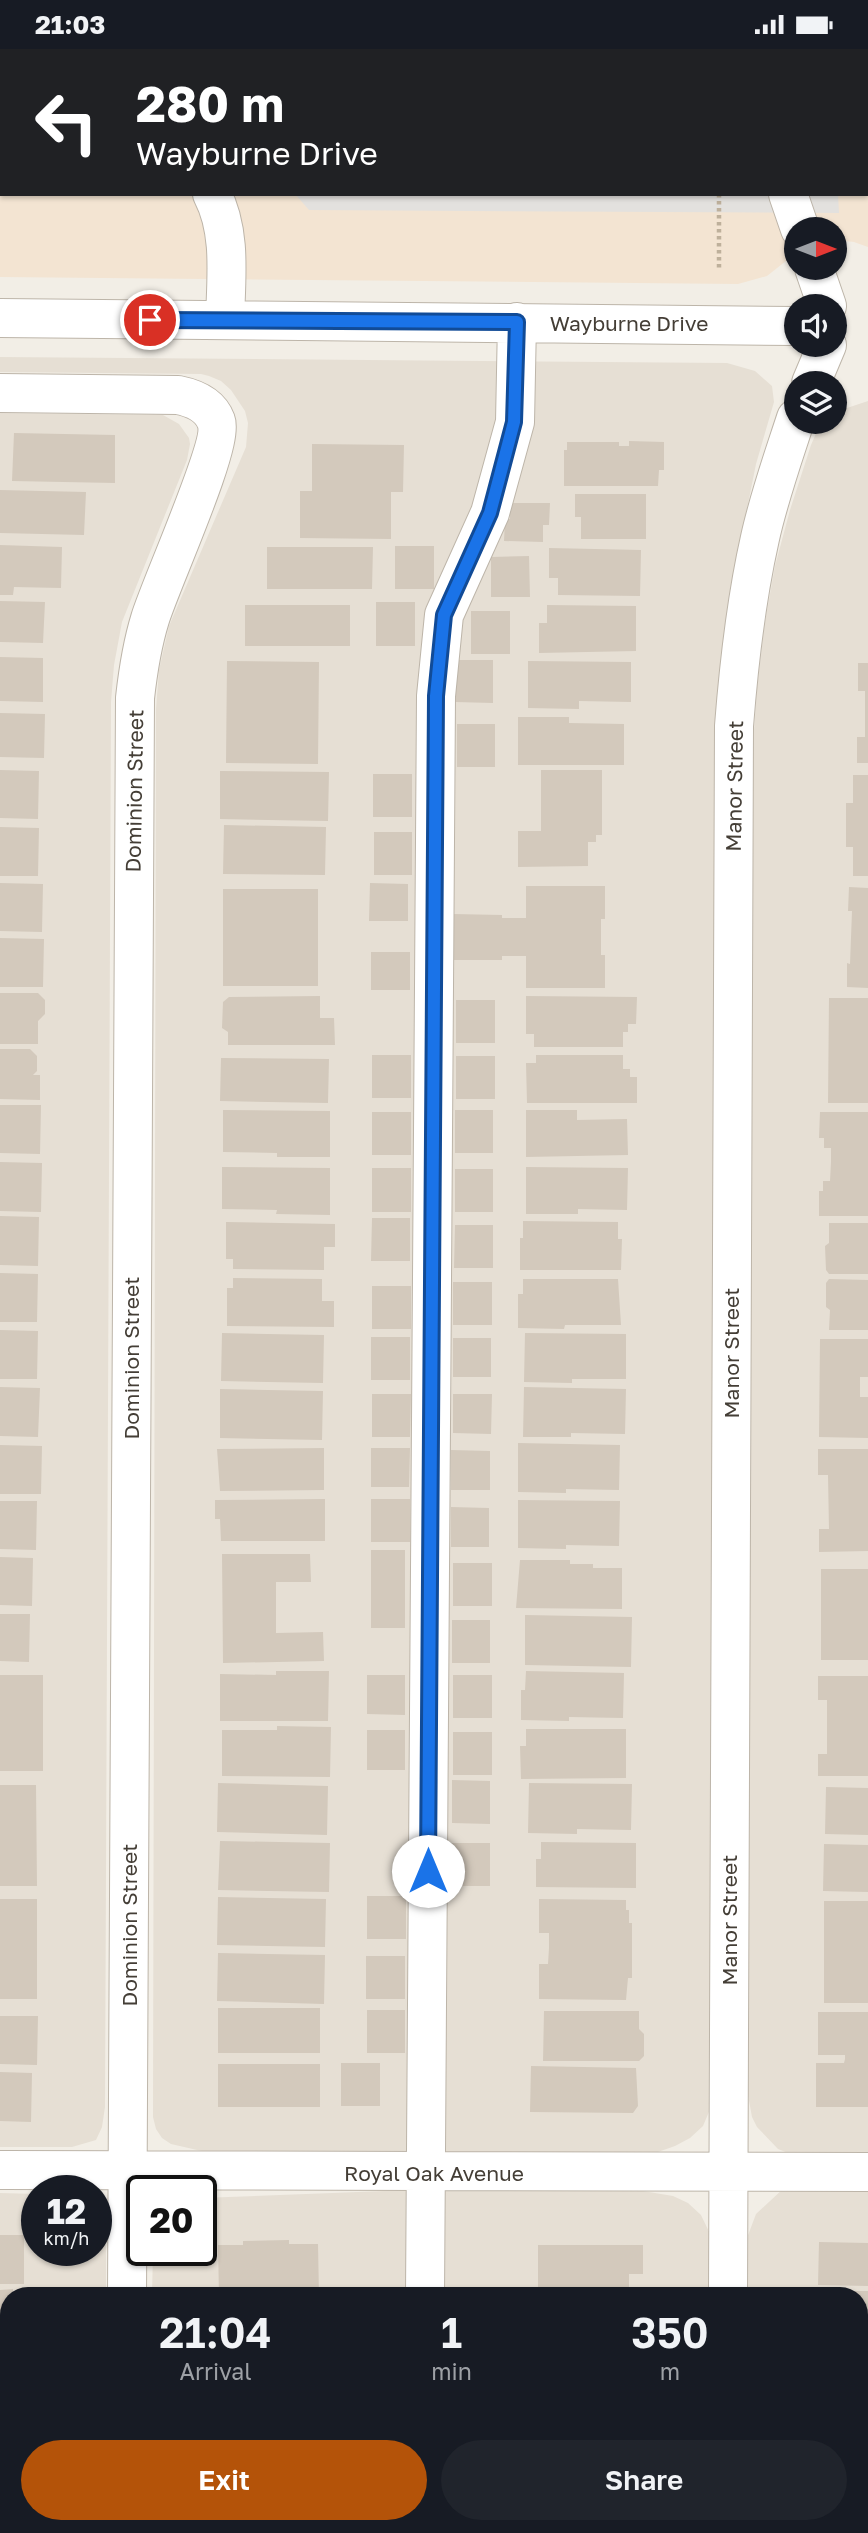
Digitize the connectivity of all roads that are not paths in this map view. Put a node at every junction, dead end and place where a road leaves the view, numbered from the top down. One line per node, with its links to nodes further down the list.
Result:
1 (213, 196): 5 (street)
2 (789, 196): 3 (street)
3 (796, 217)
4 (0, 318): 5 (street, Wayburne Drive)
5 (225, 320): 6 (street, Wayburne Drive)
6 (517, 322): 7 (street, Wayburne Drive); 14 (street)
7 (784, 326)
8 (0, 393): 11 (street, Dominion Street)
9 (791, 434): 12 (street, Manor Street)
10 (0, 2171): 11 (street, Royal Oak Avenue)
11 (127, 2172): 14 (street, Royal Oak Avenue); 15 (street, Dominion Street)
12 (729, 2172): 13 (street, Royal Oak Avenue); 14 (street, Royal Oak Avenue); 17 (street, Manor Street)
13 (868, 2172)
14 (426, 2173): 16 (street)
15 (127, 2287)
16 (425, 2287)
17 (729, 2287)

